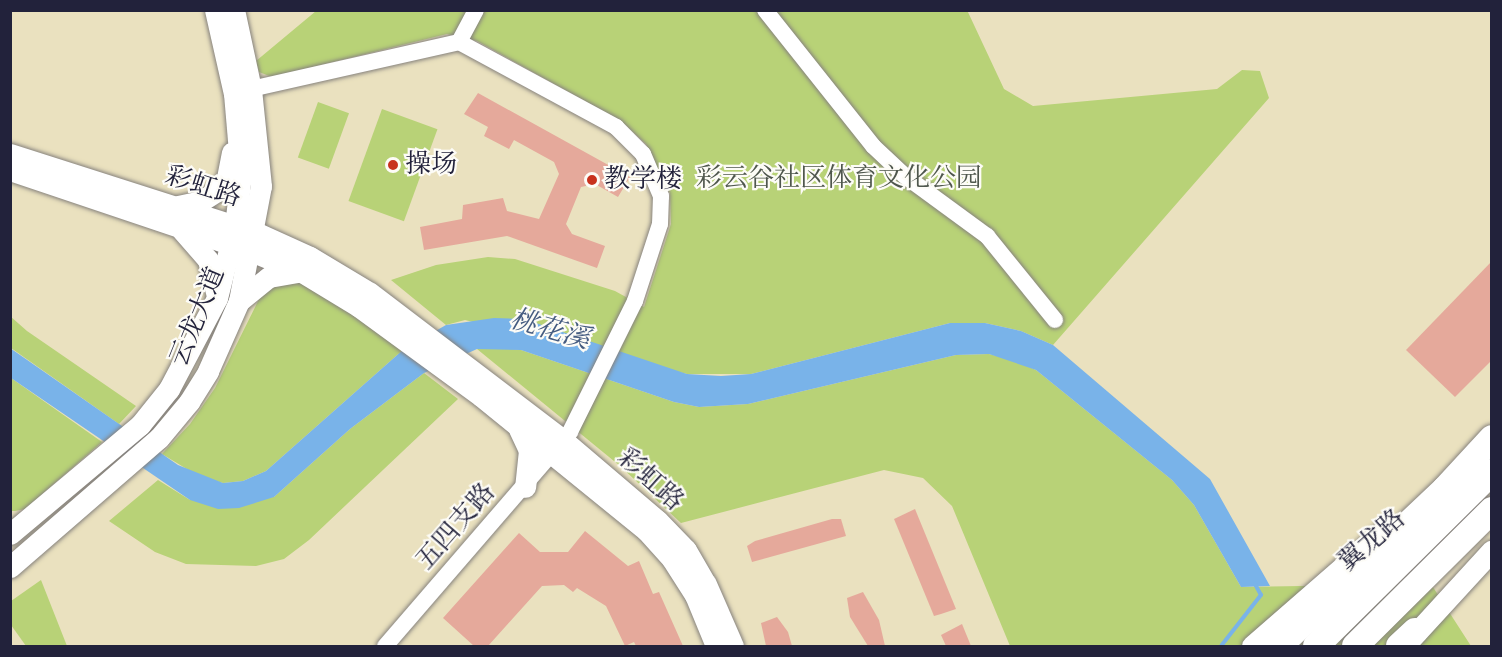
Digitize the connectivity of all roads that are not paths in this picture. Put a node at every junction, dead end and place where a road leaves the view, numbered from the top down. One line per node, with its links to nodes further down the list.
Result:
1 (216, 10): 7 (main road, 云龙大道)
2 (234, 10): 6 (main road, 云龙大道)
3 (476, 10): 5 (street)
4 (765, 10): 17 (street)
5 (459, 42): 6 (street); 21 (street, 五四支路)
6 (251, 89): 10 (main road, 云龙大道)
7 (237, 125): 11 (main road); 13 (main road, 云龙大道)
8 (10, 154): 11 (main road, 彩虹路)
9 (10, 170): 12 (main road, 彩虹路)
10 (261, 186): 13 (main road, 云龙大道); 14 (main road)
11 (176, 206): 13 (main road, 彩虹路)
12 (179, 228): 13 (main road, 彩虹路); 15 (main road)
13 (243, 238): 14 (main road, 彩虹路); 15 (main road, 云龙大道); 16 (main road, 云龙大道)
14 (306, 264): 16 (main road); 18 (main road, 彩虹路)
15 (217, 298): 26 (main road, 云龙大道)
16 (239, 301): 28 (main road, 云龙大道)
17 (1055, 320)
18 (487, 390): 19 (main road, 彩虹路); 21 (main road, 彩虹路)
19 (515, 423): 21 (main road, 彩虹路); 23 (main road)
20 (1491, 437): 24 (highway)
21 (563, 442): 23 (street, 五四支路); 31 (main road, 彩虹路); 32 (main road, 彩虹路)
22 (1491, 472): 24 (highway, 翼龙路)
23 (525, 487): 30 (street, 五四支路)
24 (1449, 491): 27 (highway); 33 (main road, 翼龙路); 36 (highway, 翼龙路)
25 (1489, 529): 29 (main road); 37 (highway); 38 (highway)
26 (10, 534)
27 (1366, 564): 34 (highway); 35 (highway)
28 (10, 567)
29 (1406, 641)
30 (385, 646)
31 (716, 646)
32 (733, 646)
33 (1252, 646)
34 (1279, 646)
35 (1297, 646)
36 (1316, 646)
37 (1355, 646)
38 (1374, 646)

